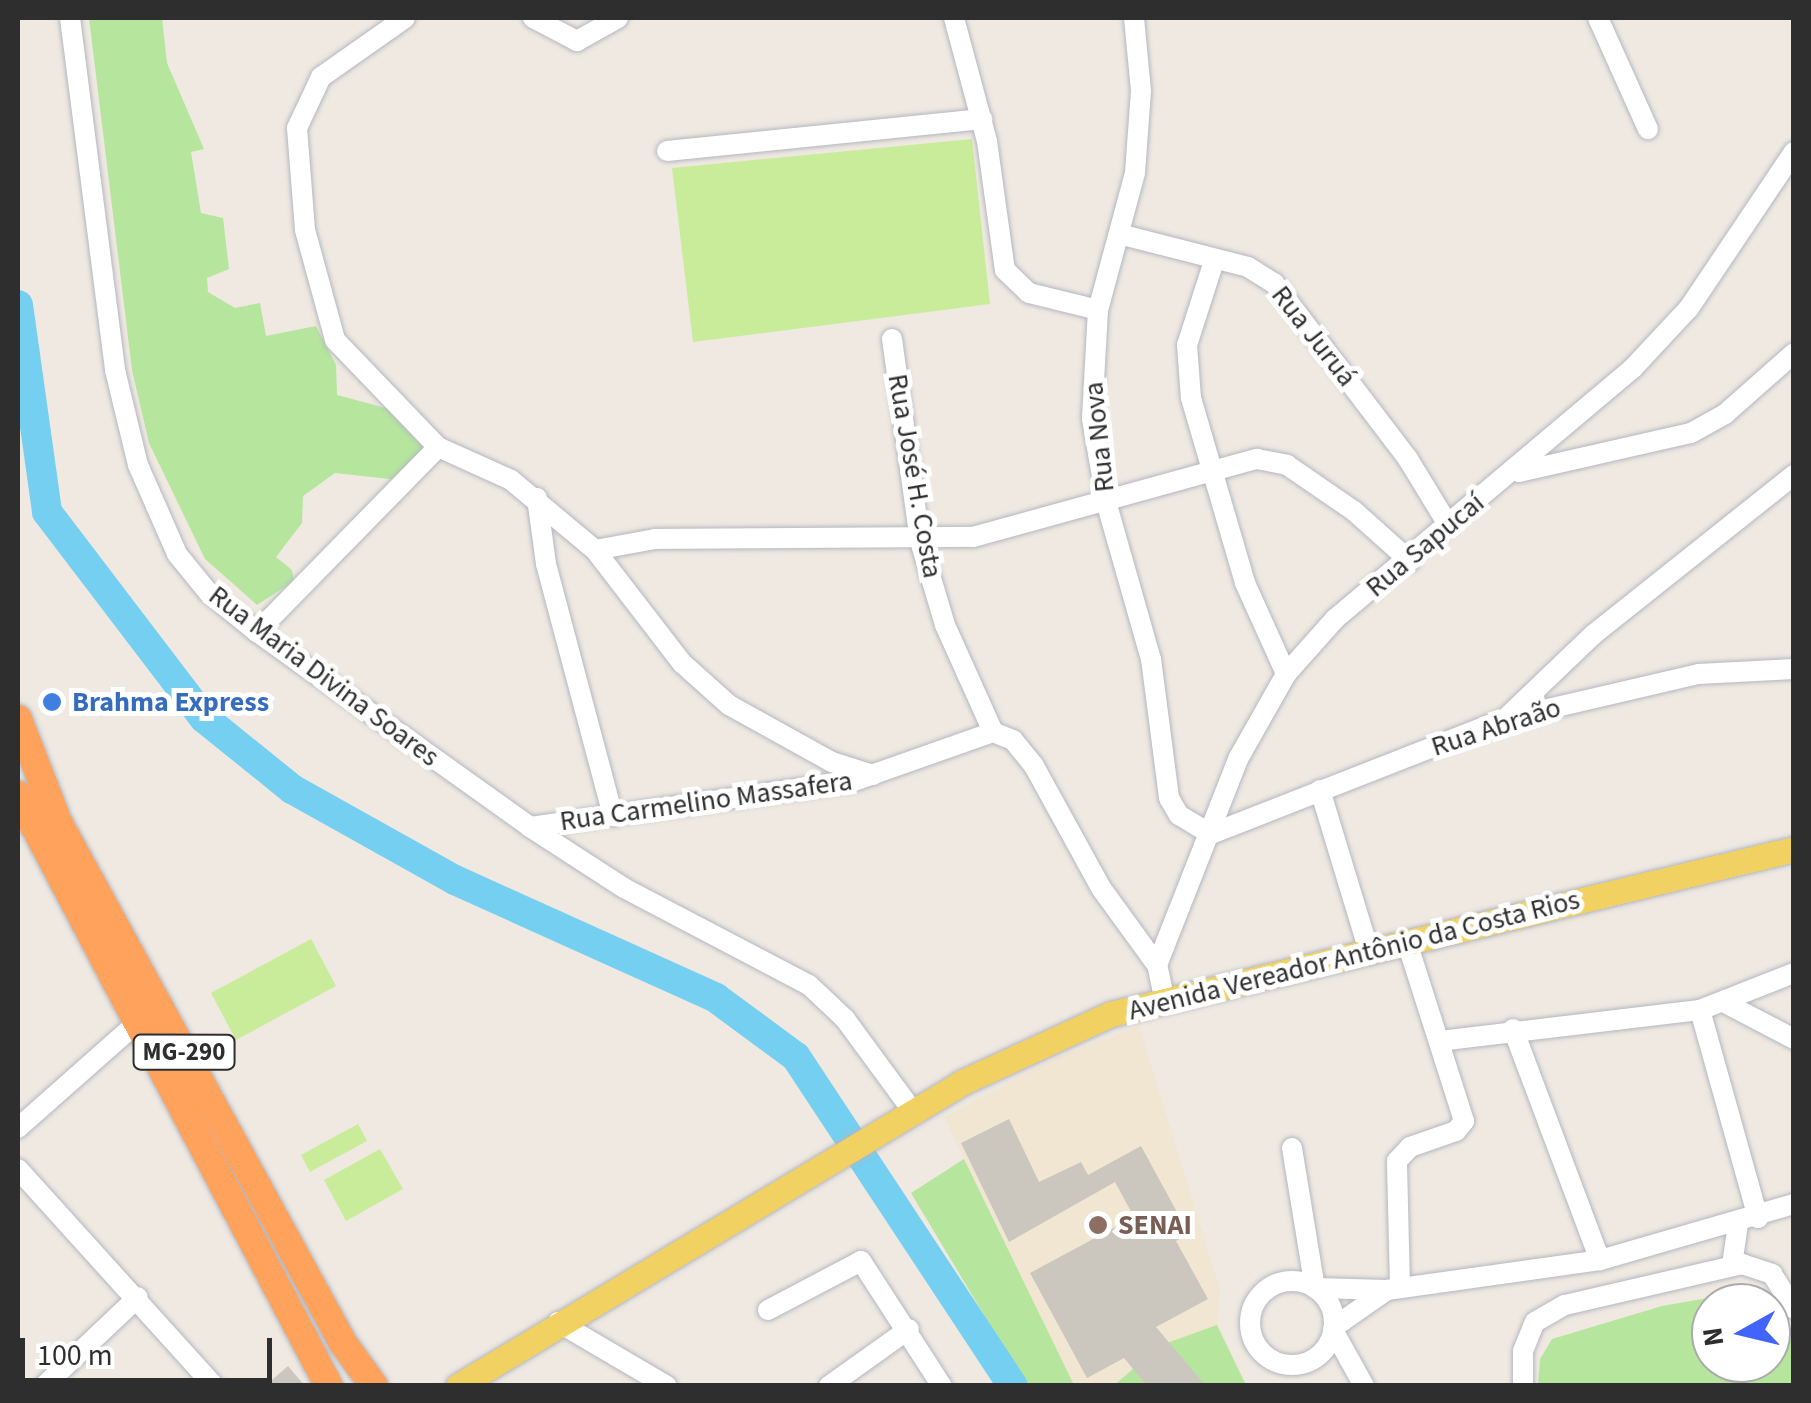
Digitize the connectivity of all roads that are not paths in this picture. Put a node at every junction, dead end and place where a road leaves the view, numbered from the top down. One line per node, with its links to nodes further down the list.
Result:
1 (70, 18): 27 (street, Rua Maria Divina Soares)
2 (404, 18): 17 (street)
3 (533, 18): 4 (street)
4 (618, 18)
5 (959, 18): 8 (street)
6 (1134, 18): 12 (street, Rua Nova)
7 (1598, 18): 9 (street)
8 (982, 118): 10 (street); 14 (street)
9 (1648, 129)
10 (667, 151)
11 (1794, 152): 19 (street, Rua Sapucaí)
12 (1119, 234): 13 (street, Rua Juruá); 14 (street, Rua Nova)
13 (1214, 261): 18 (street); 23 (street, Rua Juruá)
14 (1098, 310): 22 (street, Rua Nova)
15 (892, 339): 24 (street, Rua José H. Costa)
16 (1794, 353): 19 (street)
17 (438, 447): 21 (street); 27 (street)
18 (1208, 472): 22 (street); 26 (street); 29 (street)
19 (1512, 474): 23 (street, Rua Sapucaí)
20 (1792, 483): 31 (street)
21 (537, 498): 25 (street); 36 (street)
22 (1106, 505): 24 (street); 38 (street, Rua Nova)
23 (1447, 523): 26 (street, Rua Sapucaí)
24 (920, 541): 25 (street); 32 (street, Rua José H. Costa)
25 (595, 550): 33 (street)
26 (1410, 562): 29 (street, Rua Sapucaí)
27 (257, 632): 37 (street, Rua Maria Divina Soares)
28 (1794, 669): 31 (street, Rua Abraão)
29 (1286, 674): 38 (street, Rua Sapucaí)
30 (18, 719): 55 (highway, MG-290)
31 (1506, 719): 34 (street, Rua Abraão)
32 (993, 732): 33 (street, Rua Carmelino Massafera); 42 (street, Rua José H. Costa)
33 (873, 775): 36 (street, Rua Carmelino Massafera)
34 (1320, 790): 38 (street, Rua Abraão); 41 (street)
35 (18, 795): 47 (highway, MG-290)
36 (614, 816): 37 (street, Rua Carmelino Massafera)
37 (530, 827): 51 (street, Rua Maria Divina Soares)
38 (1212, 834): 42 (street, Rua Sapucaí)
39 (1794, 848): 40 (main road, Avenida Vereador Antônio da Costa Rios)
40 (1407, 942): 41 (main road, Avenida Vereador Antônio da Costa Rios); 50 (street)
41 (1369, 951): 44 (main road, Avenida Vereador Antônio da Costa Rios)
42 (1157, 966): 44 (street)
43 (1794, 973): 45 (street)
44 (1164, 997): 51 (main road, Avenida Vereador Antônio da Costa Rios)
45 (1727, 1004): 46 (street); 49 (street)
46 (1700, 1010): 48 (street); 58 (street)
47 (140, 1020): 52 (street); 54 (highway, MG-290)
48 (1514, 1028): 50 (street); 59 (street)
49 (1794, 1039)
50 (1440, 1041): 62 (street)
51 (905, 1118): 66 (main road, Avenida Vereador Antônio da Costa Rios)
52 (18, 1128)
53 (1292, 1148): 61 (street)
54 (212, 1160): 55 (highway); 72 (highway, MG-290)
55 (244, 1162): 73 (highway, MG-290)
56 (18, 1169): 63 (street)
57 (1791, 1209): 58 (street)
58 (1748, 1221): 59 (street); 60 (street)
59 (1600, 1260): 62 (street)
60 (1732, 1265): 64 (street); 78 (street)
61 (1316, 1288): 62 (street); 67 (street); 67 (street)
62 (1394, 1288): 67 (street)
63 (138, 1297): 70 (street); 71 (street)
64 (1794, 1309)
65 (768, 1310): 68 (street)
66 (558, 1322): 69 (main road, Avenida Vereador Antônio da Costa Rios); 74 (street)
67 (1334, 1329): 77 (street)
68 (909, 1330): 75 (street); 76 (street)
69 (463, 1384)
70 (44, 1386)
71 (214, 1386)
72 (329, 1386)
73 (374, 1386)
74 (667, 1386)
75 (829, 1386)
76 (942, 1386)
77 (1364, 1386)
78 (1523, 1386)

